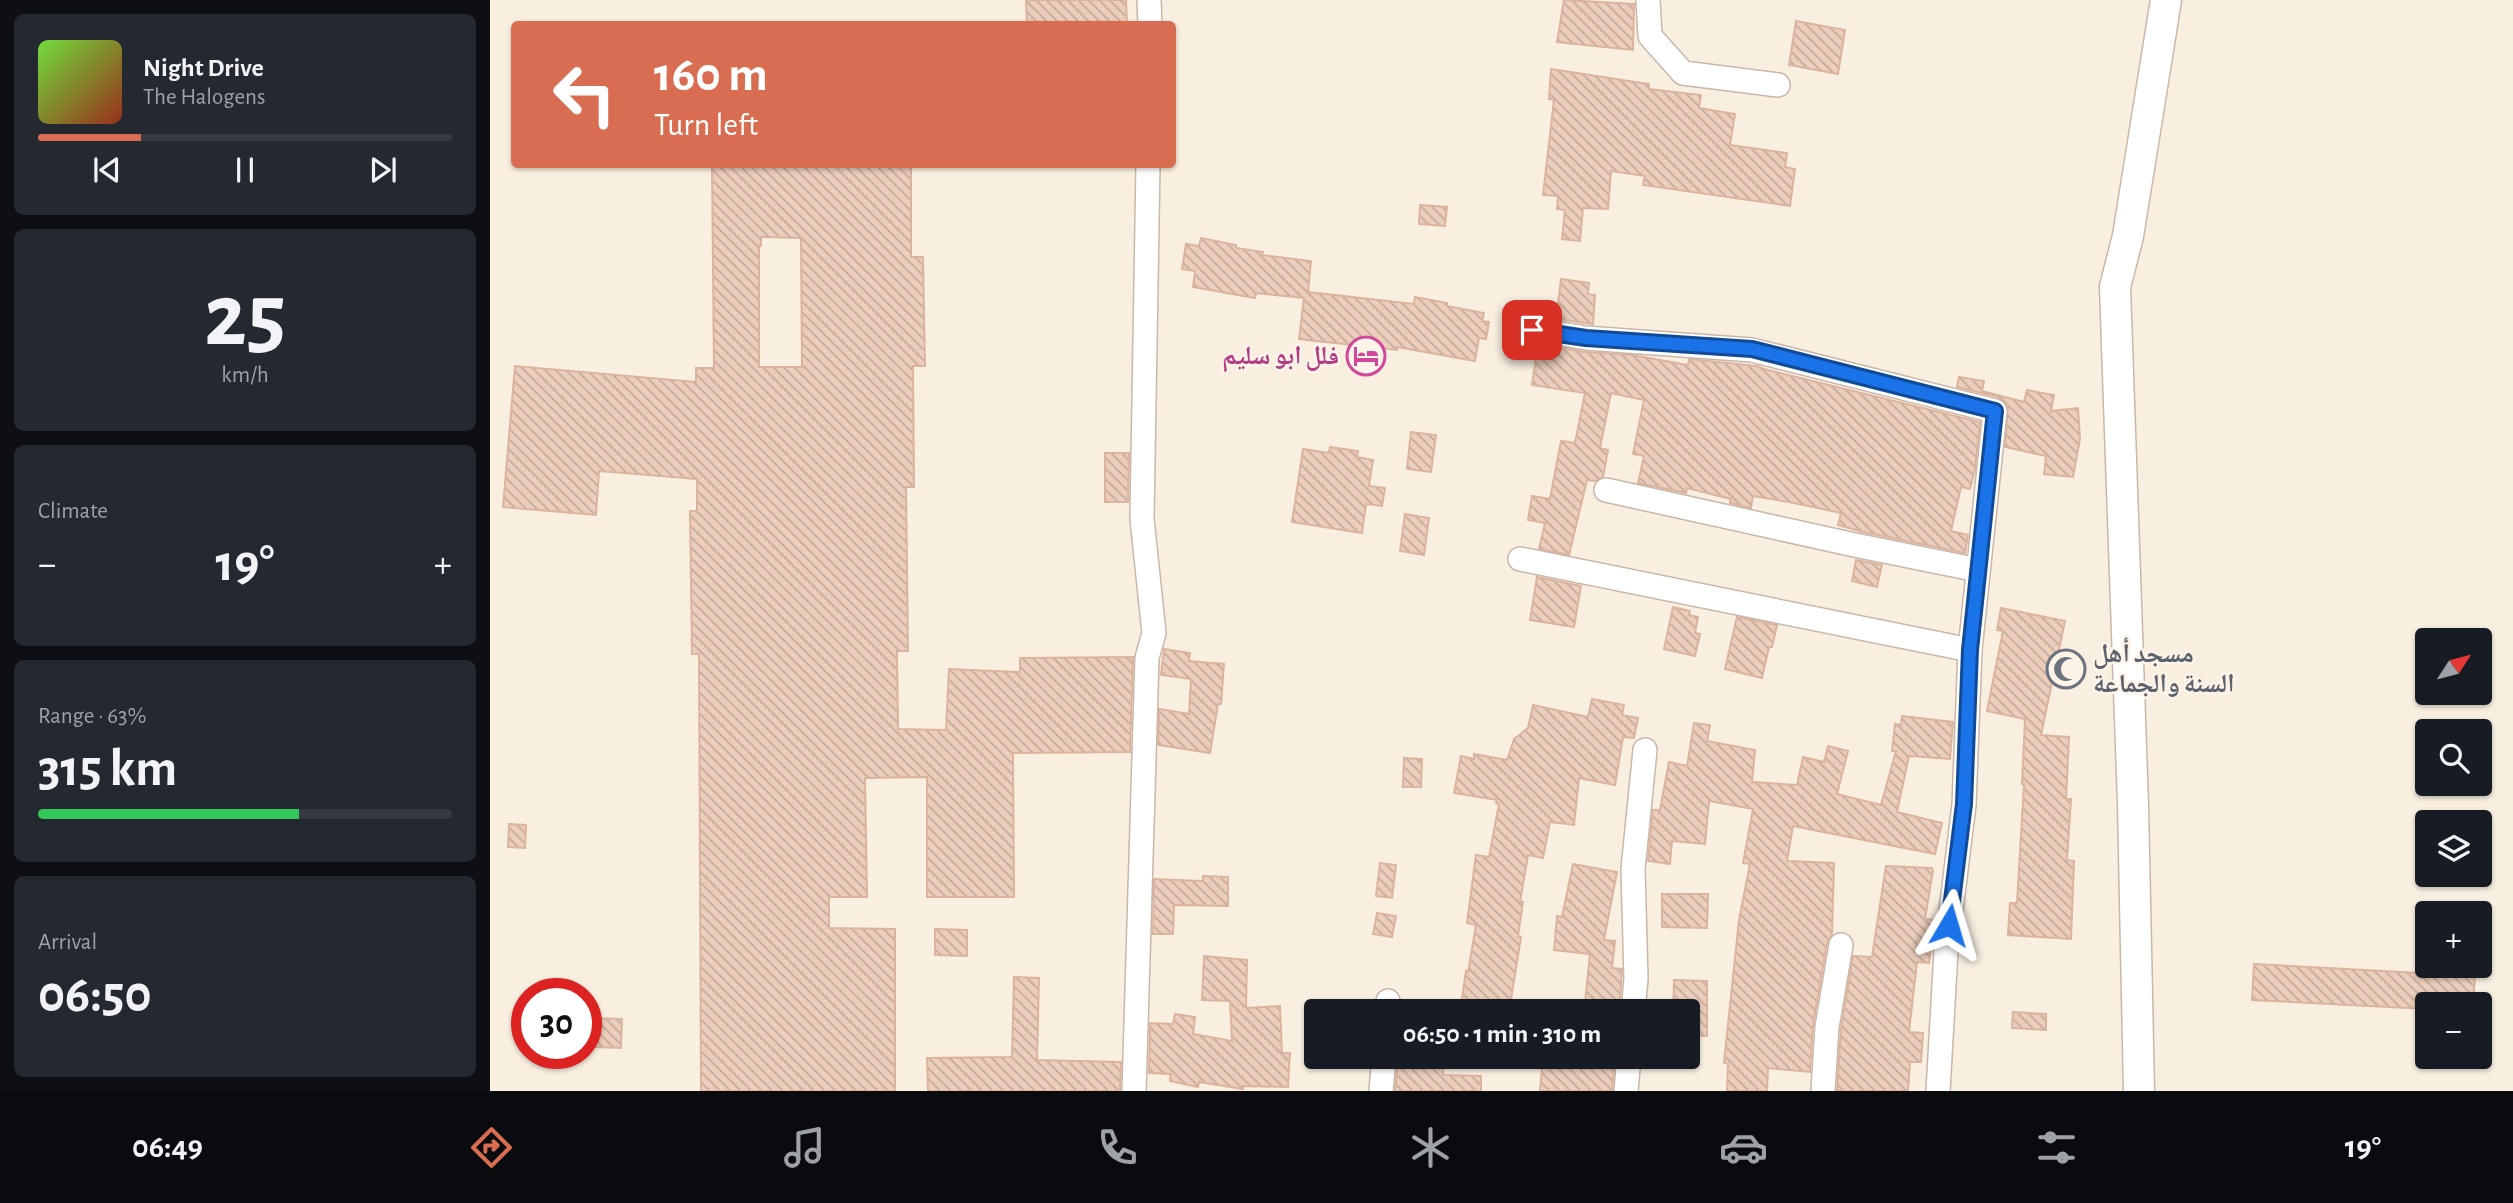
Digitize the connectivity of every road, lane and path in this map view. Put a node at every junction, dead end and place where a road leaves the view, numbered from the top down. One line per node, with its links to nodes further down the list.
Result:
1 (1149, 0): 4 (street)
2 (1648, 0): 5 (street)
3 (2166, 0): 22 (street)
4 (1150, 21)
5 (1778, 85)
6 (1149, 168): 17 (street)
7 (1532, 330): 10 (street)
8 (1606, 490): 10 (street)
9 (1520, 559): 11 (street)
10 (1978, 570): 11 (street)
11 (1970, 650): 21 (street)
12 (1645, 750): 14 (street)
13 (1841, 945): 20 (street)
14 (1634, 999)
15 (1383, 1069): 18 (street)
16 (1628, 1069): 19 (street)
17 (1134, 1091)
18 (1381, 1091)
19 (1626, 1091)
20 (1823, 1091)
21 (1938, 1091)
22 (2139, 1091)

